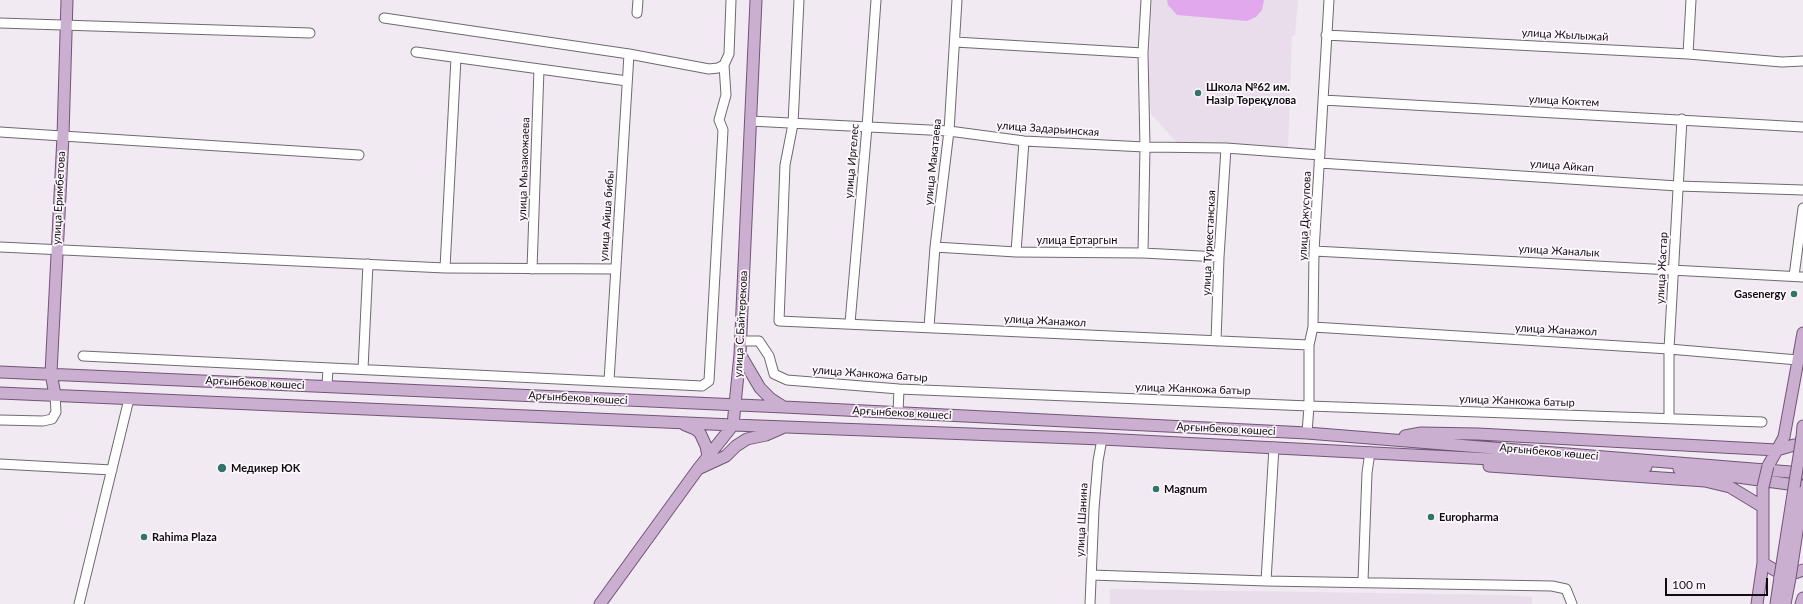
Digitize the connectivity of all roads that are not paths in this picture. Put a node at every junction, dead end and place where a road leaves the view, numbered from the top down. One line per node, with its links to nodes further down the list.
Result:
1 (67, 0): 14 (main road, улица Еримбетова)
2 (638, 0): 11 (street)
3 (731, 0): 24 (street)
4 (756, 0): 29 (main road, улица С.Байтерекова)
5 (799, 0): 30 (street)
6 (876, 0): 31 (street, улица Иргелес)
7 (957, 0): 17 (street, улица Макатаева)
8 (1146, 0): 19 (street)
9 (1329, 0): 16 (street, улица Джусупова)
10 (1691, 0): 21 (street)
11 (638, 13)
12 (384, 18): 20 (street)
13 (0, 23): 14 (street)
14 (66, 25): 15 (street); 35 (main road, улица Еримбетова)
15 (310, 33)
16 (1326, 35): 21 (street, улица Жылыжай); 27 (street, улица Джусупова)
17 (954, 42): 19 (street); 33 (street, улица Макатаева)
18 (416, 52): 22 (street)
19 (1143, 53): 37 (street)
20 (629, 54): 24 (street); 26 (street, улица Айша бибы)
21 (1688, 54): 23 (street, улица Жылыжай)
22 (456, 58): 25 (street); 52 (street)
23 (1803, 61)
24 (724, 65): 72 (street)
25 (539, 69): 26 (street); 54 (street, улица Мызакожаева)
26 (627, 81): 53 (street, улица Айша бибы)
27 (1323, 100): 28 (street, улица Коктем); 40 (street, улица Джусупова)
28 (1682, 119): 32 (street, улица Коктем); 41 (street, улица Жастар)
29 (750, 121): 30 (street, улица Задарьинская); 61 (main road, улица С.Байтерекова)
30 (793, 124): 31 (street, улица Задарьинская); 57 (street, улица Жанажол)
31 (867, 127): 33 (street, улица Задарьинская); 57 (street, улица Иргелес)
32 (1803, 127)
33 (949, 131): 36 (street, улица Задарьинская); 45 (street, улица Макатаева)
34 (0, 132): 35 (street)
35 (63, 136): 39 (street); 46 (main road, улица Еримбетова)
36 (1024, 141): 37 (street, улица Задарьинская); 48 (street)
37 (1146, 147): 38 (street, улица Задарьинская); 49 (street)
38 (1226, 148): 40 (street, улица Задарьинская); 50 (street, улица Туркестанская)
39 (359, 155)
40 (1319, 159): 41 (street, улица Айкап); 47 (street, улица Джусупова)
41 (1678, 186): 42 (street, улица Айкап); 55 (street, улица Жастар)
42 (1803, 190)
43 (1803, 208): 56 (street)
44 (0, 247): 46 (street)
45 (935, 247): 48 (street, улица Ертаргын); 58 (street, улица Макатаева)
46 (56, 249): 51 (street); 71 (main road, улица Еримбетова)
47 (1314, 251): 55 (street, улица Жаналык); 59 (street, улица Джусупова)
48 (1016, 252): 49 (street, улица Ертаргын)
49 (1143, 253): 50 (street, улица Ертаргын)
50 (1219, 257): 62 (street, улица Туркестанская)
51 (368, 264): 52 (street); 69 (street)
52 (445, 268): 54 (street)
53 (616, 268): 54 (street); 72 (street, улица Айша бибы)
54 (532, 269)
55 (1674, 269): 56 (street, улица Жаналык); 64 (street, улица Жастар)
56 (1798, 277)
57 (850, 323): 58 (street, улица Жанажол)
58 (929, 327): 62 (street, улица Жанажол)
59 (1313, 327): 63 (street, улица Джусупова); 64 (street, улица Жанажол)
60 (1803, 333): 67 (main road)
61 (741, 341): 65 (main road, улица С.Байтерекова); 74 (street, улица Жанкожа батыр)
62 (1216, 341): 63 (street, улица Жанажол)
63 (1310, 345): 79 (street, улица Джусупова)
64 (1669, 349): 67 (street, улица Жанажол); 82 (street, улица Жастар)
65 (740, 354): 78 (main road, улица С.Байтерекова); 80 (main road)
66 (83, 356): 68 (street)
67 (1798, 360): 93 (main road)
68 (328, 368): 69 (street); 73 (street)
69 (364, 369): 72 (street)
70 (0, 372): 71 (main road, Арғынбеков көшесі)
71 (51, 373): 73 (main road, Арғынбеков көшесі); 76 (main road, улица Еримбетова)
72 (608, 381)
73 (327, 386): 78 (main road, Арғынбеков көшесі)
74 (899, 388): 79 (street, улица Жанкожа батыр); 81 (street)
75 (0, 393): 76 (main road, Арғынбеков көшесі)
76 (54, 395): 77 (main road, Арғынбеков көшесі); 83 (street)
77 (129, 399): 85 (main road, Арғынбеков көшесі); 99 (street)
78 (735, 405): 80 (main road, Арғынбеков көшесі); 86 (main road, улица С.Байтерекова)
79 (1309, 406): 82 (street, улица Жанкожа батыр); 88 (street, улица Джусупова)
80 (784, 407): 81 (main road, Арғынбеков көшесі)
81 (898, 413): 88 (main road, Арғынбеков көшесі)
82 (1669, 418): 84 (street, улица Жанкожа батыр)
83 (0, 420)
84 (1762, 422)
85 (680, 423): 86 (main road, Арғынбеков көшесі); 96 (main road)
86 (733, 425): 87 (main road, Арғынбеков көшесі); 96 (main road)
87 (784, 427): 90 (main road, Арғынбеков көшесі); 98 (main road)
88 (1307, 433): 91 (main road, Арғынбеков көшесі)
89 (1803, 436): 93 (main road); 107 (main road, bridge)
90 (1102, 438): 92 (main road, Арғынбеков көшесі); 106 (street, улица Шанина)
91 (1388, 439): 93 (main road); 100 (main road, Арғынбеков көшесі)
92 (1274, 447): 94 (main road, Арғынбеков көшесі); 108 (street)
93 (1777, 450): 103 (main road, bridge)
94 (1370, 452): 95 (main road, Арғынбеков көшесі); 109 (street)
95 (1390, 453): 101 (main road, Арғынбеков көшесі); 103 (main road)
96 (708, 456): 98 (main road)
97 (0, 464): 99 (street)
98 (698, 469): 112 (main road)
99 (112, 470): 111 (street)
100 (1803, 473)
101 (1803, 486)
102 (1803, 492): 107 (main road, bridge)
103 (1763, 507): 104 (main road)
104 (1762, 563): 105 (main road); 115 (main road)
105 (1803, 570)
106 (1091, 576): 108 (street); 113 (street, улица Шанина)
107 (1785, 577): 116 (main road); 117 (main road)
108 (1266, 581): 109 (street)
109 (1363, 582): 114 (street)
110 (1803, 598): 118 (main road)
111 (79, 604)
112 (600, 604)
113 (1090, 604)
114 (1572, 604)
115 (1757, 604)
116 (1776, 604)
117 (1785, 604)
118 (1801, 604)

